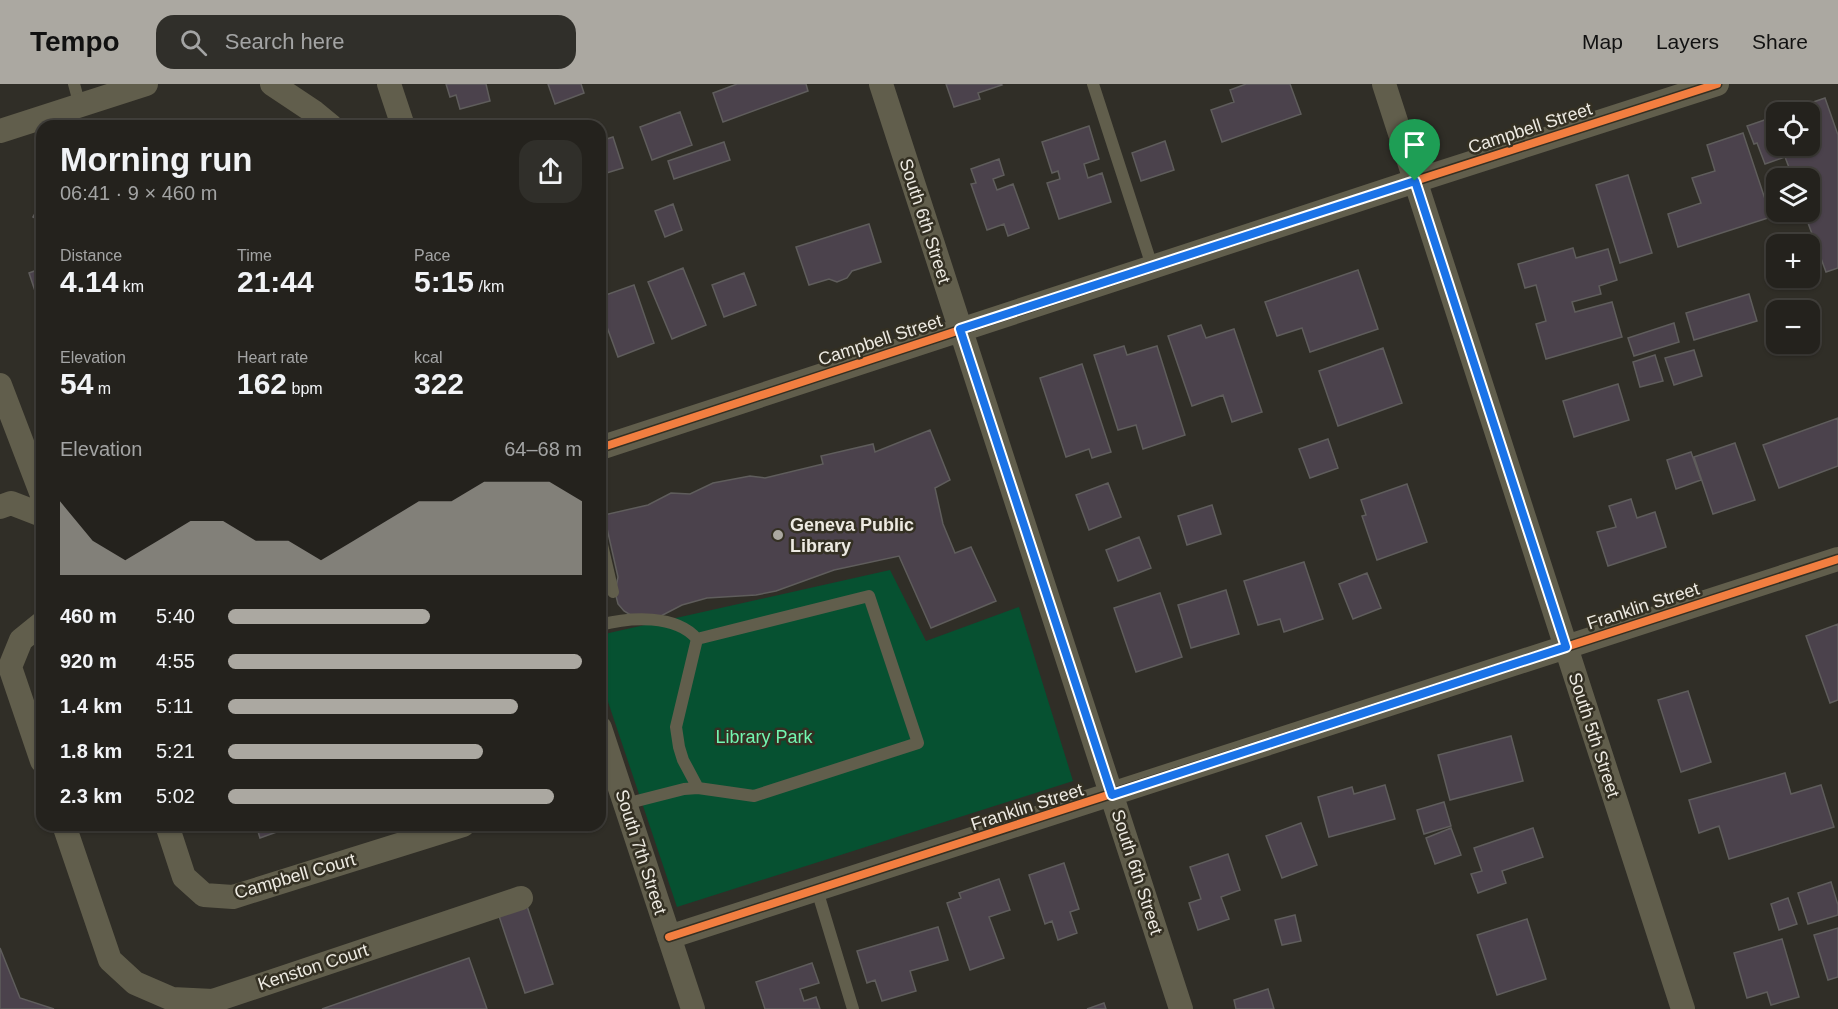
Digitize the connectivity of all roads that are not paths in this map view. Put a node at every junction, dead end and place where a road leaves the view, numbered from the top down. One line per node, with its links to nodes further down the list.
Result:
1 (146, 84): 8 (street)
2 (272, 84): 9 (street)
3 (389, 84): 10 (street)
4 (881, 84): 14 (street, South 6th Street)
5 (1093, 84): 13 (lane)
6 (1384, 84): 12 (street, South 5th Street)
7 (1717, 84): 12 (street, Campbell Street)
8 (77, 95): 11 (street)
9 (324, 120)
10 (401, 120)
11 (0, 131)
12 (1415, 181): 13 (street, Campbell Street); 26 (street, South 5th Street)
13 (1152, 267): 14 (street, Campbell Street)
14 (960, 329): 16 (street, Campbell Street); 30 (street, South 6th Street)
15 (0, 386): 17 (street)
16 (606, 446)
17 (36, 479)
18 (0, 507): 19 (street)
19 (36, 513)
20 (1838, 559): 26 (street, Franklin Street)
21 (606, 570): 22 (lane)
22 (613, 592)
23 (606, 624): 25 (lane)
24 (36, 628): 27 (street)
25 (697, 639): 29 (lane); 29 (lane)
26 (1566, 647): 30 (street, Franklin Street); 41 (street, South 5th Street)
27 (36, 743)
28 (606, 746): 31 (street, South 7th Street)
29 (698, 788): 31 (lane)
30 (1112, 795): 35 (street, Franklin Street); 40 (street, South 6th Street)
31 (625, 804): 37 (street, South 7th Street)
32 (66, 831): 36 (street, Kenston Court)
33 (169, 831): 34 (street, Campbell Court)
34 (444, 831)
35 (817, 890): 37 (street, Franklin Street); 39 (lane)
36 (521, 898)
37 (669, 937): 38 (street, South 7th Street)
38 (693, 1009)
39 (853, 1009)
40 (1181, 1009)
41 (1683, 1009)

